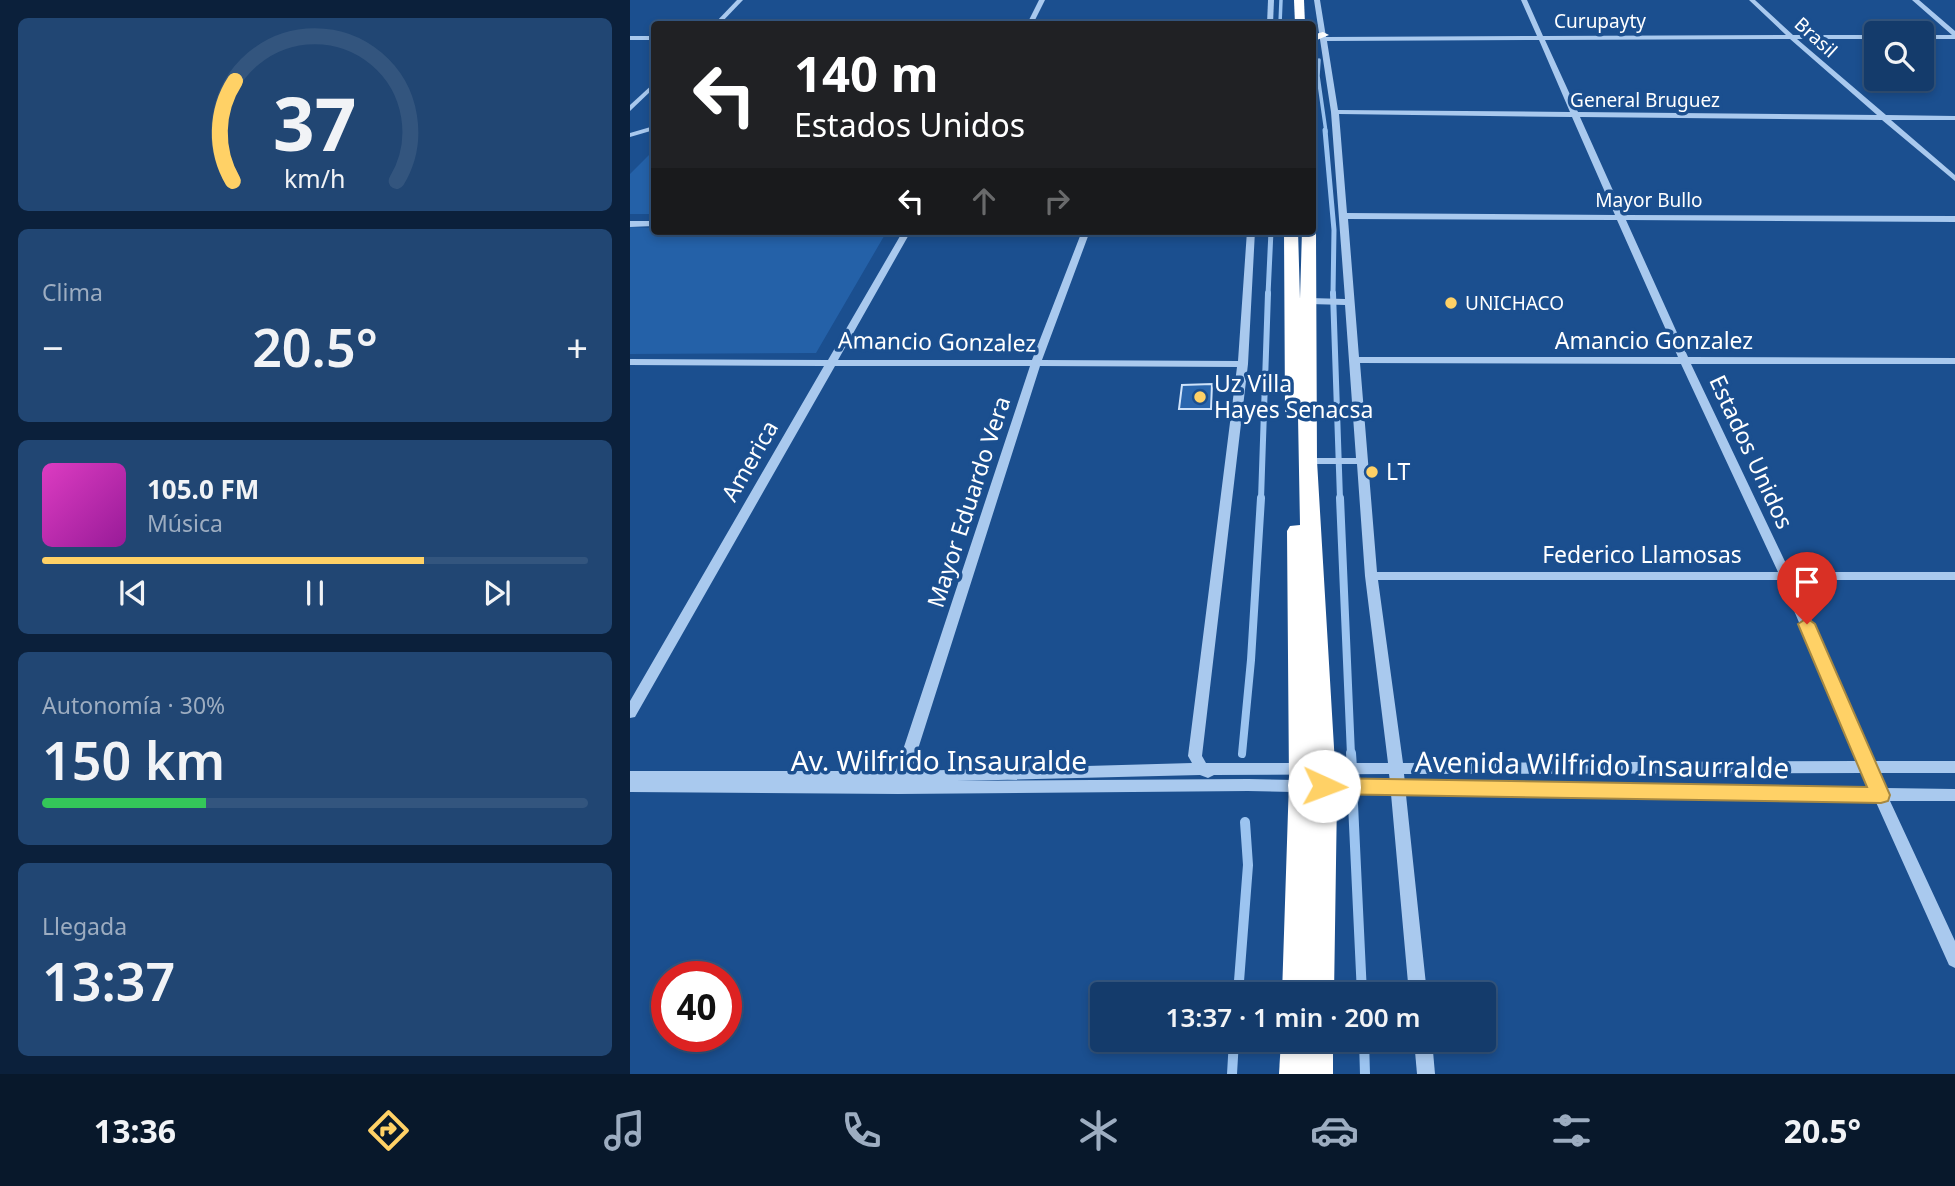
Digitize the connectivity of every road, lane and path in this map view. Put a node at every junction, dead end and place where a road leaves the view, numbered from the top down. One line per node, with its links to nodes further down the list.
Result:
1 (740, 0): 9 (street)
2 (1042, 0): 10 (street)
3 (1271, 0): 11 (street)
4 (1299, 0): 12 (highway)
5 (1317, 0): 14 (street)
6 (1524, 0): 15 (street, Estados Unidos)
7 (1752, 0): 16 (street, Brasil)
8 (1915, 0): 13 (street)
9 (719, 21)
10 (1032, 21)
11 (1270, 21)
12 (1300, 21)
13 (1955, 36): 18 (street)
14 (1320, 37): 15 (street, Curupayty); 23 (street)
15 (1539, 37): 16 (street, Curupayty); 24 (street, Estados Unidos)
16 (1791, 37): 17 (street, Curupayty); 25 (street, Brasil)
17 (1864, 37)
18 (1934, 37)
19 (630, 38): 20 (street)
20 (651, 38)
21 (651, 88): 22 (street)
22 (630, 109)
23 (1335, 112): 24 (street, General Bruguez); 30 (street)
24 (1574, 115): 25 (street, General Bruguez); 31 (street, Estados Unidos)
25 (1884, 118): 26 (street, General Bruguez); 29 (street, Brasil)
26 (1955, 118)
27 (651, 129): 28 (street)
28 (630, 135)
29 (1955, 179)
30 (1343, 216): 31 (street, Mayor Bullo); 41 (street)
31 (1621, 218): 32 (street, Mayor Bullo); 44 (street, Estados Unidos)
32 (1955, 219)
33 (651, 224): 34 (street)
34 (630, 225)
35 (906, 235): 42 (street, America)
36 (1085, 235): 47 (street, Mayor Eduardo Vera)
37 (1251, 235): 48 (street)
38 (1290, 235): 60 (highway)
39 (1310, 235): 40 (highway)
40 (1319, 301): 41 (street); 49 (highway)
41 (1345, 302): 43 (street)
42 (832, 360): 46 (street, Amancio Gonzalez); 47 (street, Amancio Gonzalez); 54 (street, America)
43 (1353, 360): 44 (street, Amancio Gonzalez); 50 (street)
44 (1684, 360): 45 (street, Amancio Gonzalez); 52 (street, Estados Unidos)
45 (1955, 361)
46 (630, 362)
47 (1037, 363): 48 (street, Amancio Gonzalez); 61 (street, Mayor Eduardo Vera)
48 (1243, 363): 57 (street)
49 (1318, 461): 50 (street); 60 (highway)
50 (1362, 461): 51 (street)
51 (1371, 576): 52 (street, Federico Llamosas); 58 (street)
52 (1786, 576): 53 (street, Federico Llamosas); 56 (street, Estados Unidos)
53 (1955, 576)
54 (630, 713)
55 (1955, 767): 56 (street, Avenida Wilfrido Insaurralde)
56 (1868, 768): 58 (street, Avenida Wilfrido Insaurralde); 65 (street, Estados Unidos)
57 (1202, 769): 60 (street); 61 (street); 62 (street)
58 (1396, 769): 60 (street); 64 (street)
59 (630, 778): 61 (street)
60 (1312, 778): 62 (street, Avenida Wilfrido Insaurralde); 64 (street, Avenida Wilfrido Insaurralde); 68 (highway); 69 (highway)
61 (900, 783): 62 (street, Av. Wilfrido Insauralde); 63 (street, Av. Wilfrido Insauralde)
62 (1248, 785)
63 (630, 786)
64 (1398, 788): 65 (street, Avenida Wilfrido Insaurralde); 70 (street)
65 (1881, 795): 66 (street, Avenida Wilfrido Insaurralde); 67 (street, Estados Unidos)
66 (1955, 796)
67 (1955, 960)
68 (1298, 982)
69 (1319, 982)
70 (1417, 982)
71 (1296, 1052): 74 (highway)
72 (1318, 1052): 75 (highway)
73 (1424, 1052): 76 (street)
74 (1295, 1074)
75 (1317, 1074)
76 (1426, 1074)

